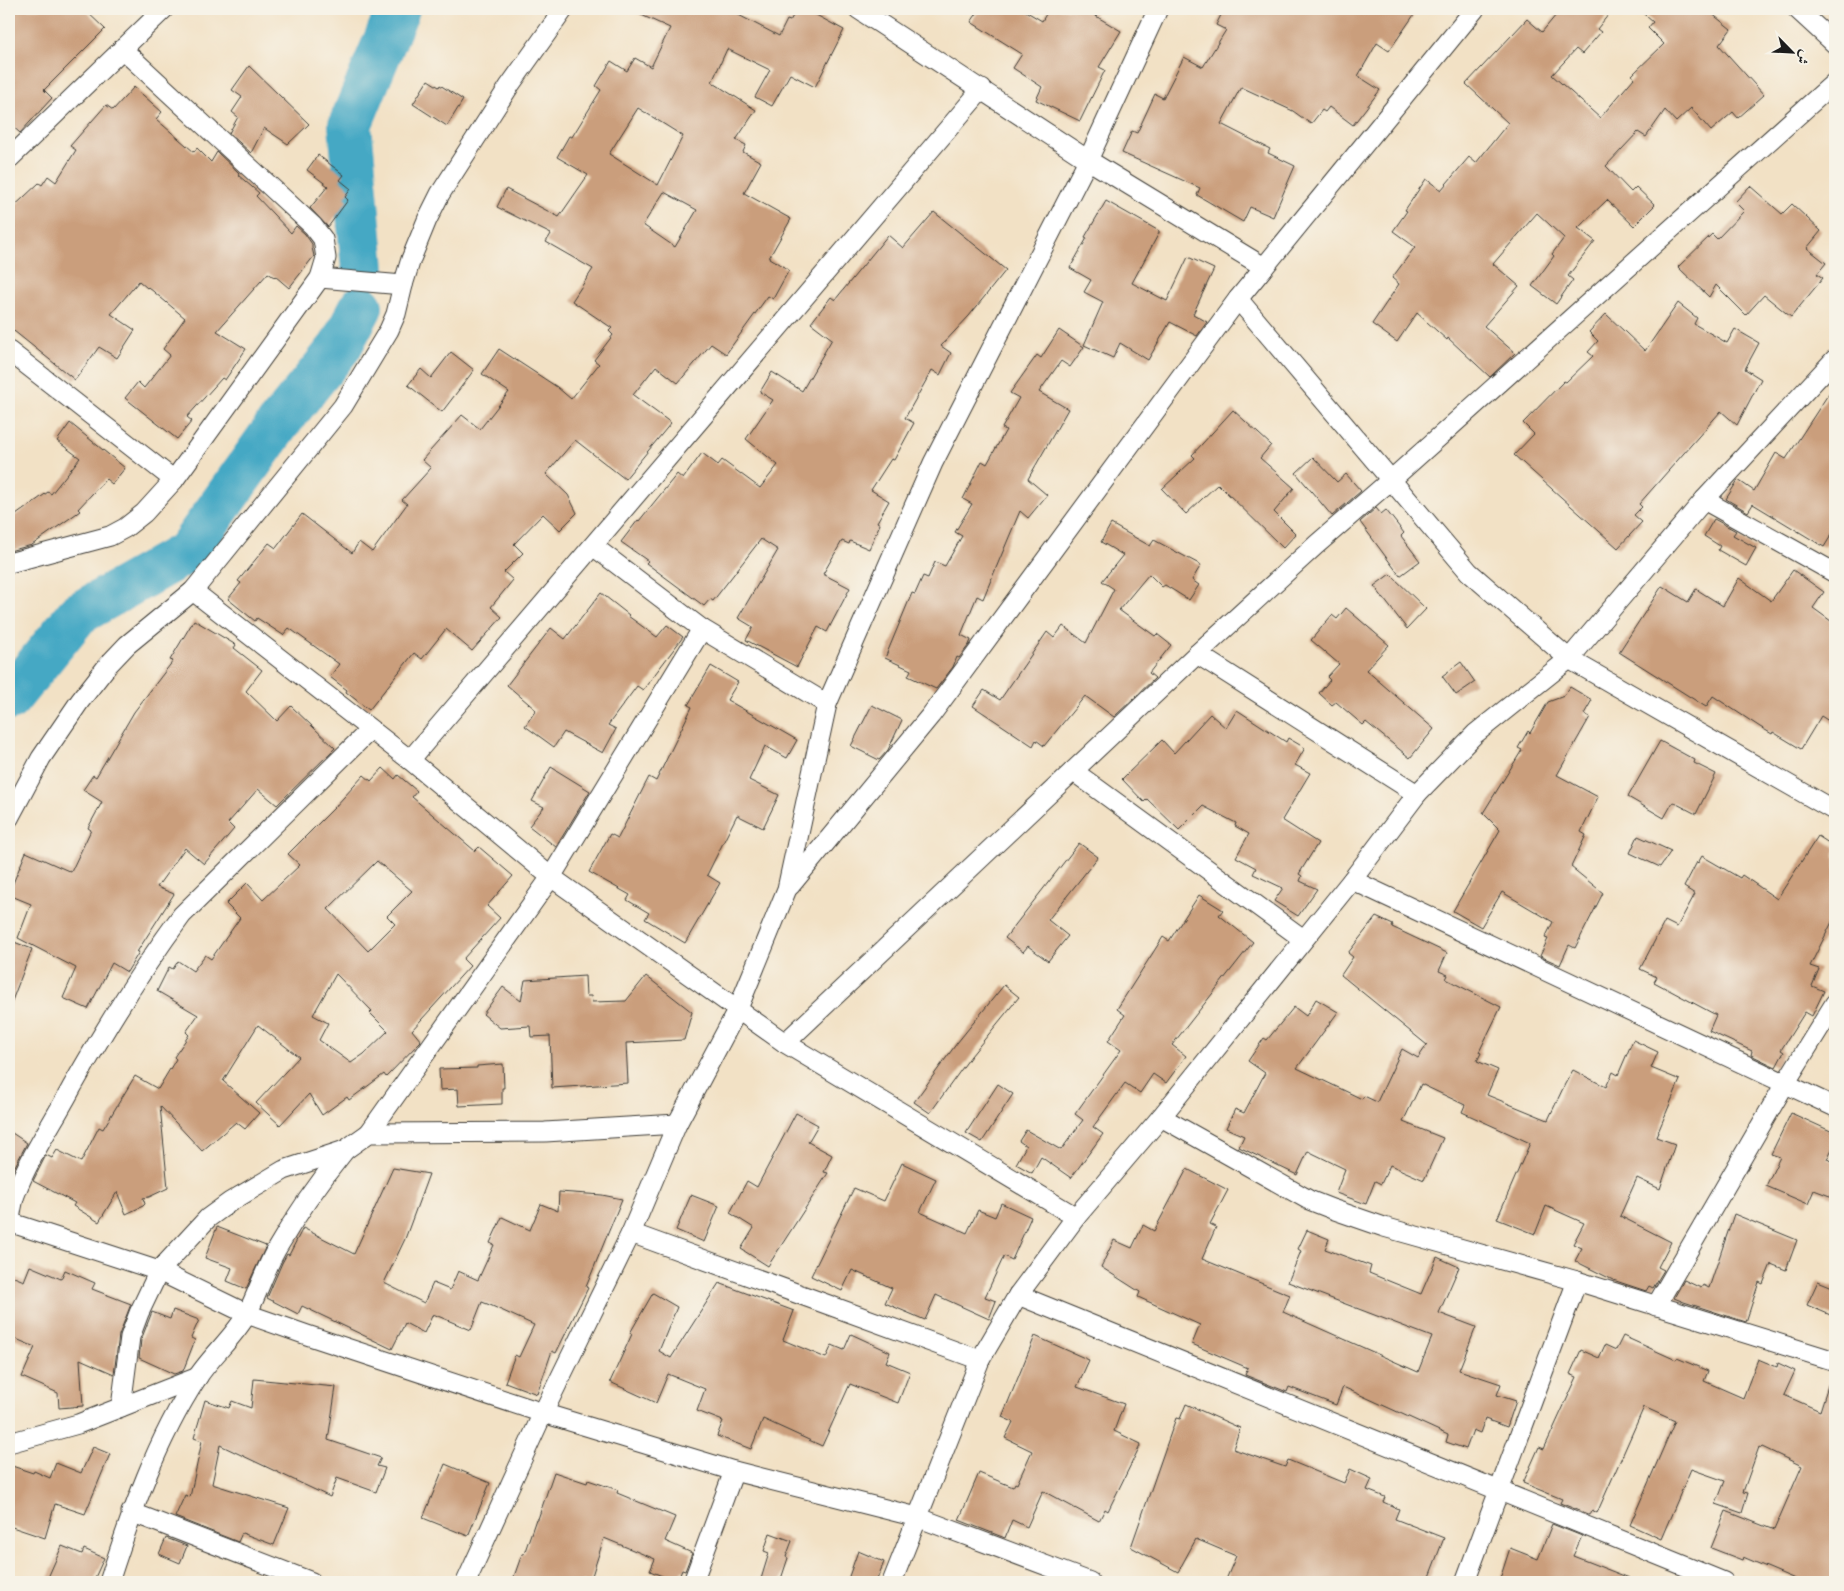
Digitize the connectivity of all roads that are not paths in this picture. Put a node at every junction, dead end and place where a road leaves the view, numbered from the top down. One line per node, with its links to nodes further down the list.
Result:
1 (164, 9): 8 (street)
2 (564, 9): 15 (street)
3 (858, 9): 10 (street)
4 (1158, 9): 12 (street)
5 (1476, 9): 13 (street)
6 (1798, 9): 7 (street)
7 (1835, 44)
8 (122, 49): 11 (street); 14 (street)
9 (1835, 82): 20 (street)
10 (982, 89): 12 (street); 22 (street)
11 (9, 159)
12 (1088, 160): 13 (street); 29 (street)
13 (1264, 267): 16 (street)
14 (320, 278): 15 (street); 19 (street)
15 (403, 285): 25 (street)
16 (1238, 299): 20 (street); 38 (street)
17 (9, 351): 19 (street)
18 (1835, 359): 21 (street)
19 (174, 480): 23 (street)
20 (1391, 480): 27 (street); 28 (street)
21 (1704, 500): 24 (street); 28 (street)
22 (593, 546): 26 (street); 31 (street)
23 (9, 563)
24 (1835, 573)
25 (193, 591): 30 (street); 35 (street)
26 (702, 629): 29 (street); 36 (street)
27 (1197, 654): 32 (street); 33 (street)
28 (1569, 659): 33 (street); 34 (street)
29 (827, 704): 38 (street)
30 (370, 730): 31 (street); 49 (street)
31 (410, 760): 36 (street)
32 (1073, 771): 39 (street); 42 (street)
33 (1417, 794): 37 (street)
34 (1835, 811)
35 (9, 818)
36 (551, 877): 41 (street); 47 (street)
37 (1352, 880): 39 (street); 43 (street)
38 (787, 889): 41 (street)
39 (1303, 939): 45 (street)
40 (1835, 1003): 43 (street)
41 (737, 1010): 42 (street); 46 (street)
42 (785, 1043): 50 (street)
43 (1786, 1082): 44 (street); 56 (street)
44 (1835, 1107)
45 (1161, 1117): 50 (street); 54 (street)
46 (677, 1124): 47 (street); 52 (street)
47 (369, 1133): 48 (street)
48 (344, 1150): 53 (street); 57 (street)
49 (12, 1193): 51 (street)
50 (1076, 1218): 55 (street)
51 (9, 1223): 53 (street)
52 (630, 1233): 58 (street); 62 (street)
53 (158, 1271): 57 (street); 61 (street)
54 (1577, 1281): 56 (street); 65 (street)
55 (1018, 1295): 58 (street); 65 (street)
56 (1656, 1306): 59 (street)
57 (247, 1314): 60 (street); 62 (street)
58 (980, 1360): 67 (street)
59 (1835, 1361)
60 (198, 1377): 61 (street); 66 (street)
61 (121, 1407): 63 (street)
62 (543, 1412): 64 (street); 70 (street)
63 (9, 1443)
64 (734, 1471): 67 (street); 71 (street)
65 (1499, 1492): 74 (street); 75 (street)
66 (131, 1512): 68 (street); 69 (street)
67 (917, 1517): 72 (street); 73 (street)
68 (109, 1582)
69 (312, 1582)
70 (466, 1582)
71 (693, 1582)
72 (892, 1582)
73 (1090, 1582)
74 (1465, 1582)
75 (1724, 1582)

